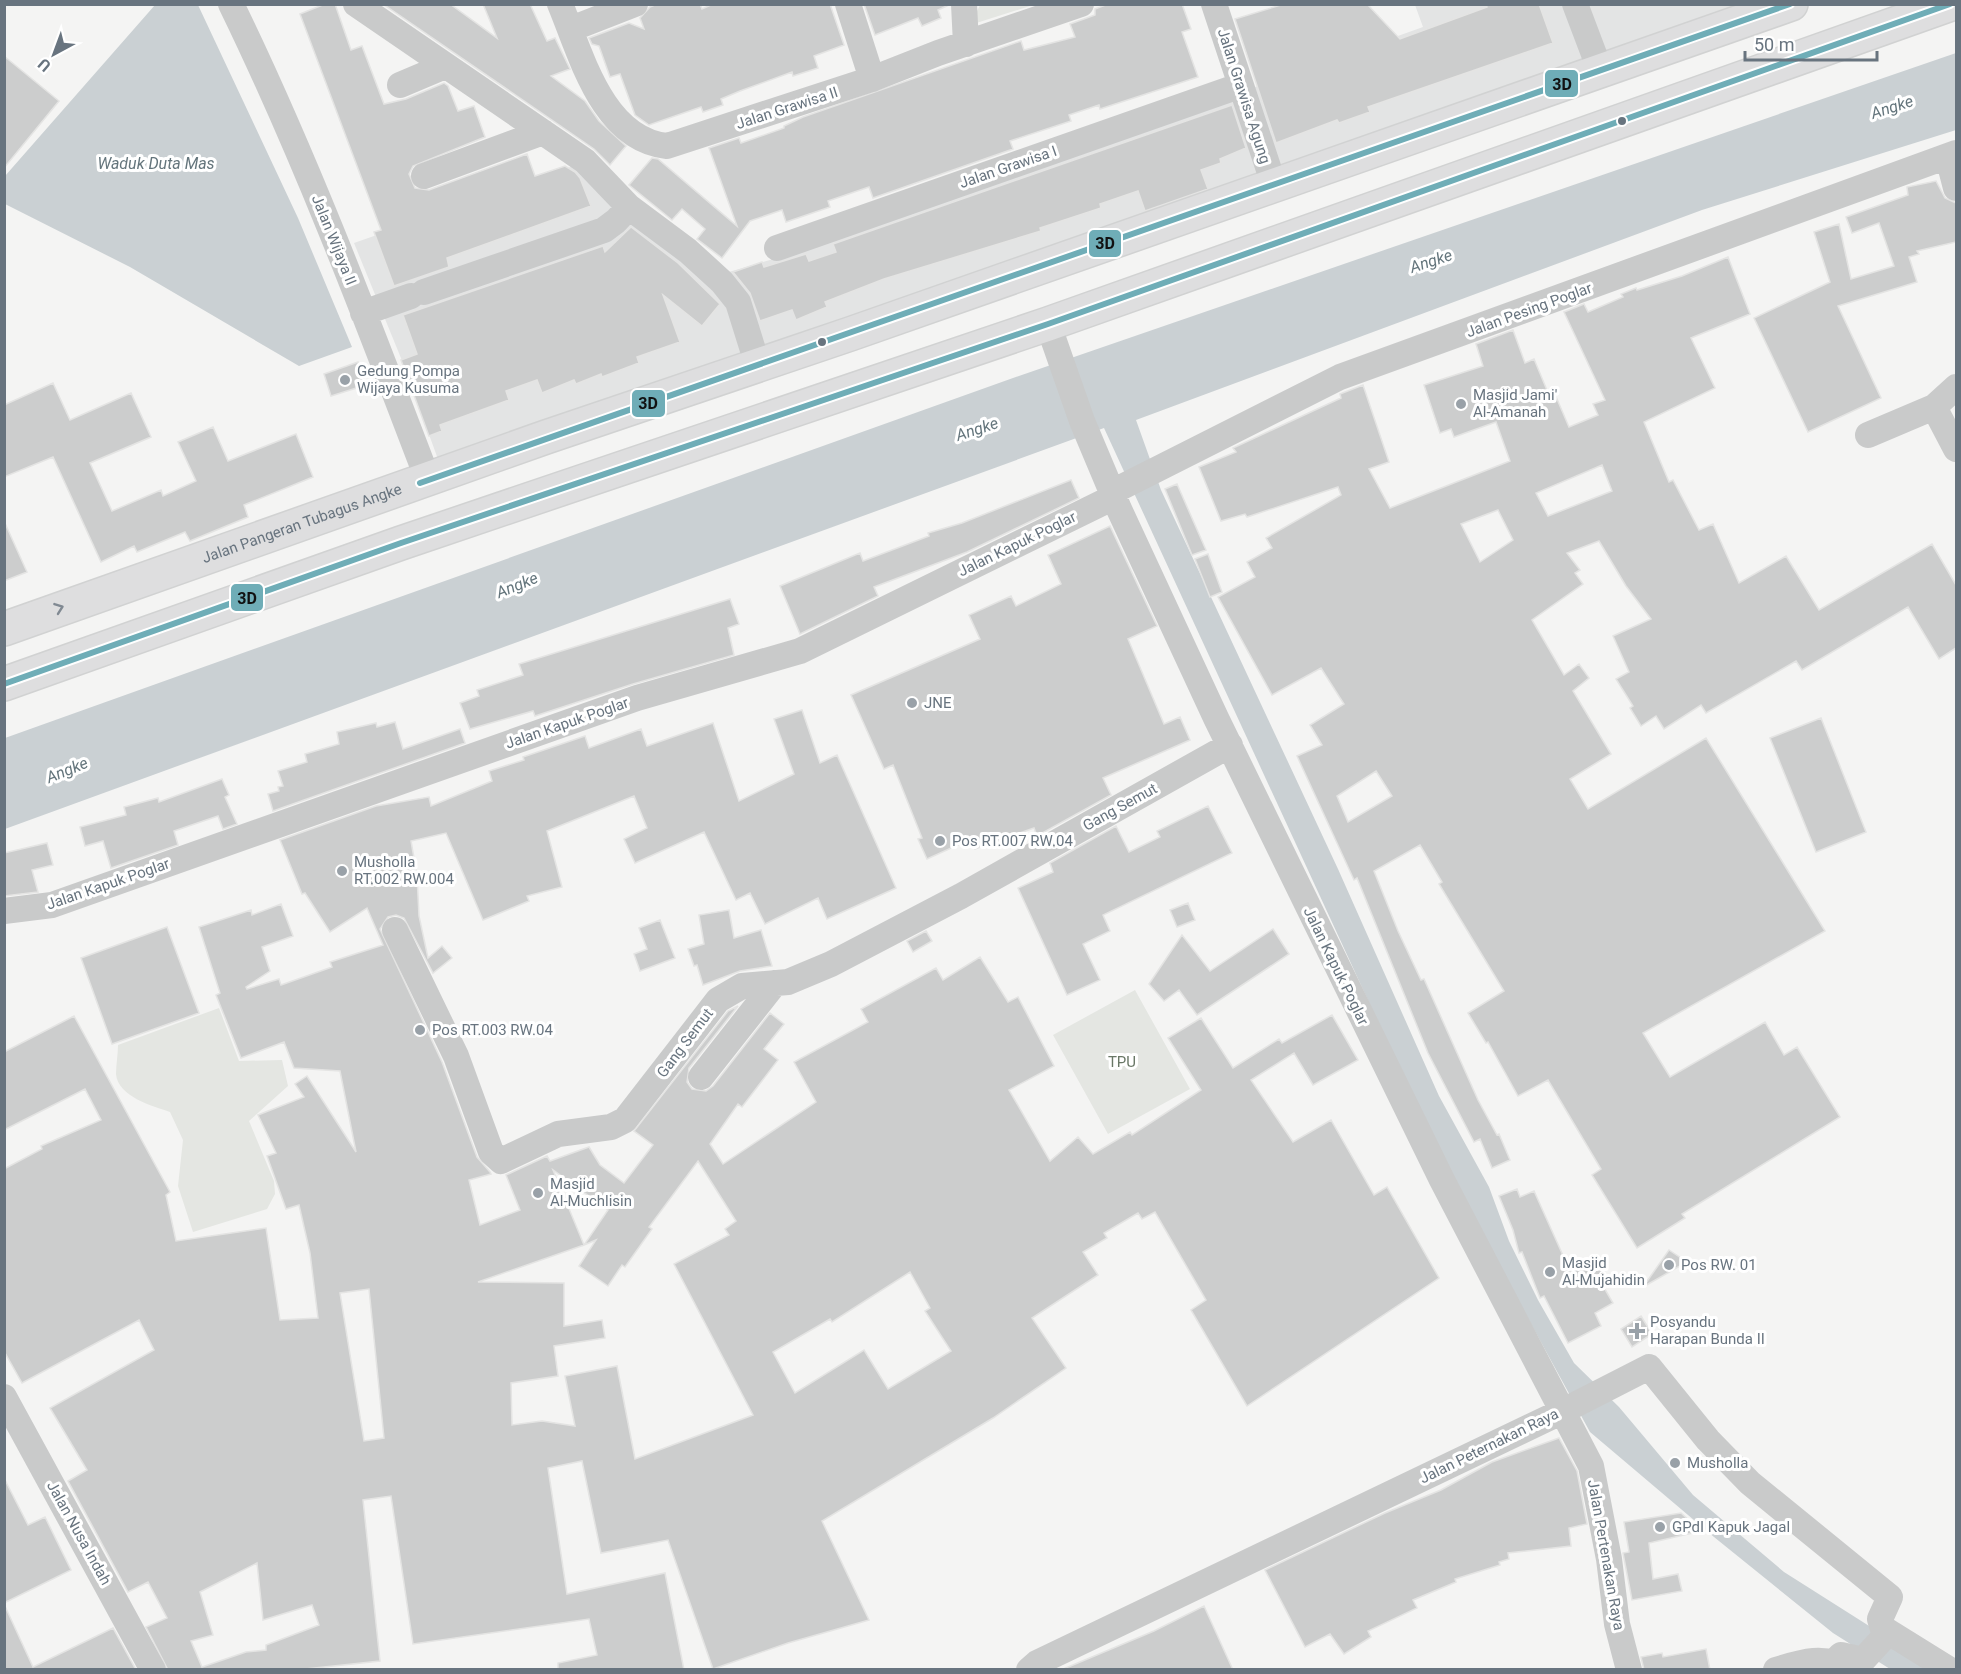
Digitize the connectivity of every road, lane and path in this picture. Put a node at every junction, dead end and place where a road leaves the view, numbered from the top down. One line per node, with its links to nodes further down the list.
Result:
1 (231, 4): 26 (street, Jalan Wijaya II)
2 (356, 4): 14 (street)
3 (560, 4): 12 (street, Jalan Grawisa II)
4 (635, 4): 12 (street)
5 (848, 4): 16 (street)
6 (964, 4): 13 (street)
7 (1082, 4): 13 (street, Jalan Grawisa II)
8 (1575, 4): 15 (street)
9 (1791, 4): 15 (main road, Jalan Pangeran Tubagus Angke)
10 (1951, 4): 27 (main road)
11 (1216, 5): 18 (street, Jalan Grawisa Agung)
12 (570, 29): 16 (street, Jalan Grawisa II)
13 (966, 44): 16 (street, Jalan Grawisa II)
14 (445, 66): 17 (street); 19 (street)
15 (1600, 70): 22 (main road, Jalan Pangeran Tubagus Angke)
16 (872, 79)
17 (400, 85)
18 (1239, 86): 22 (street, Jalan Grawisa Agung); 25 (street, Jalan Grawisa I)
19 (543, 132): 21 (street); 24 (street)
20 (1952, 155): 23 (street); 38 (street, Jalan Pesing Poglar)
21 (424, 176)
22 (1274, 185): 28 (main road, Jalan Pangeran Tubagus Angke)
23 (1956, 188)
24 (628, 207): 26 (street); 28 (street)
25 (777, 248)
26 (363, 313): 36 (street, Jalan Wijaya II)
27 (1051, 332): 35 (main road); 38 (street)
28 (755, 356): 30 (main road, Jalan Pangeran Tubagus Angke)
29 (1956, 387): 31 (street)
30 (635, 407): 33 (main road, Jalan Pangeran Tubagus Angke); 35 (main road)
31 (1934, 407): 32 (street); 34 (street)
32 (1868, 435)
33 (546, 437): 36 (main road, Jalan Pangeran Tubagus Angke); 37 (main road)
34 (1956, 449)
35 (652, 458): 37 (main road)
36 (428, 480): 39 (main road, Jalan Pangeran Tubagus Angke, one-way to 36)
37 (565, 487): 40 (main road)
38 (1116, 492): 41 (street, Jalan Kapuk Poglar); 42 (street, Jalan Kapuk Poglar)
39 (4, 628)
40 (4, 684)
41 (1230, 745): 44 (street, Gang Semut); 47 (street, Jalan Kapuk Poglar)
42 (4, 912)
43 (395, 930): 44 (street, Gang Semut)
44 (775, 983): 45 (street)
45 (701, 1077)
46 (4, 1397): 50 (street, Jalan Nusa Indah)
47 (1568, 1408): 48 (street, Jalan Peternakan Raya); 51 (street, Jalan Peternakan Raya); 52 (street, Jalan Pertenakan Raya)
48 (1884, 1632): 49 (street); 54 (street)
49 (1849, 1663): 53 (street)
50 (153, 1670)
51 (1029, 1670)
52 (1629, 1670)
53 (1776, 1670)
54 (1950, 1670)

